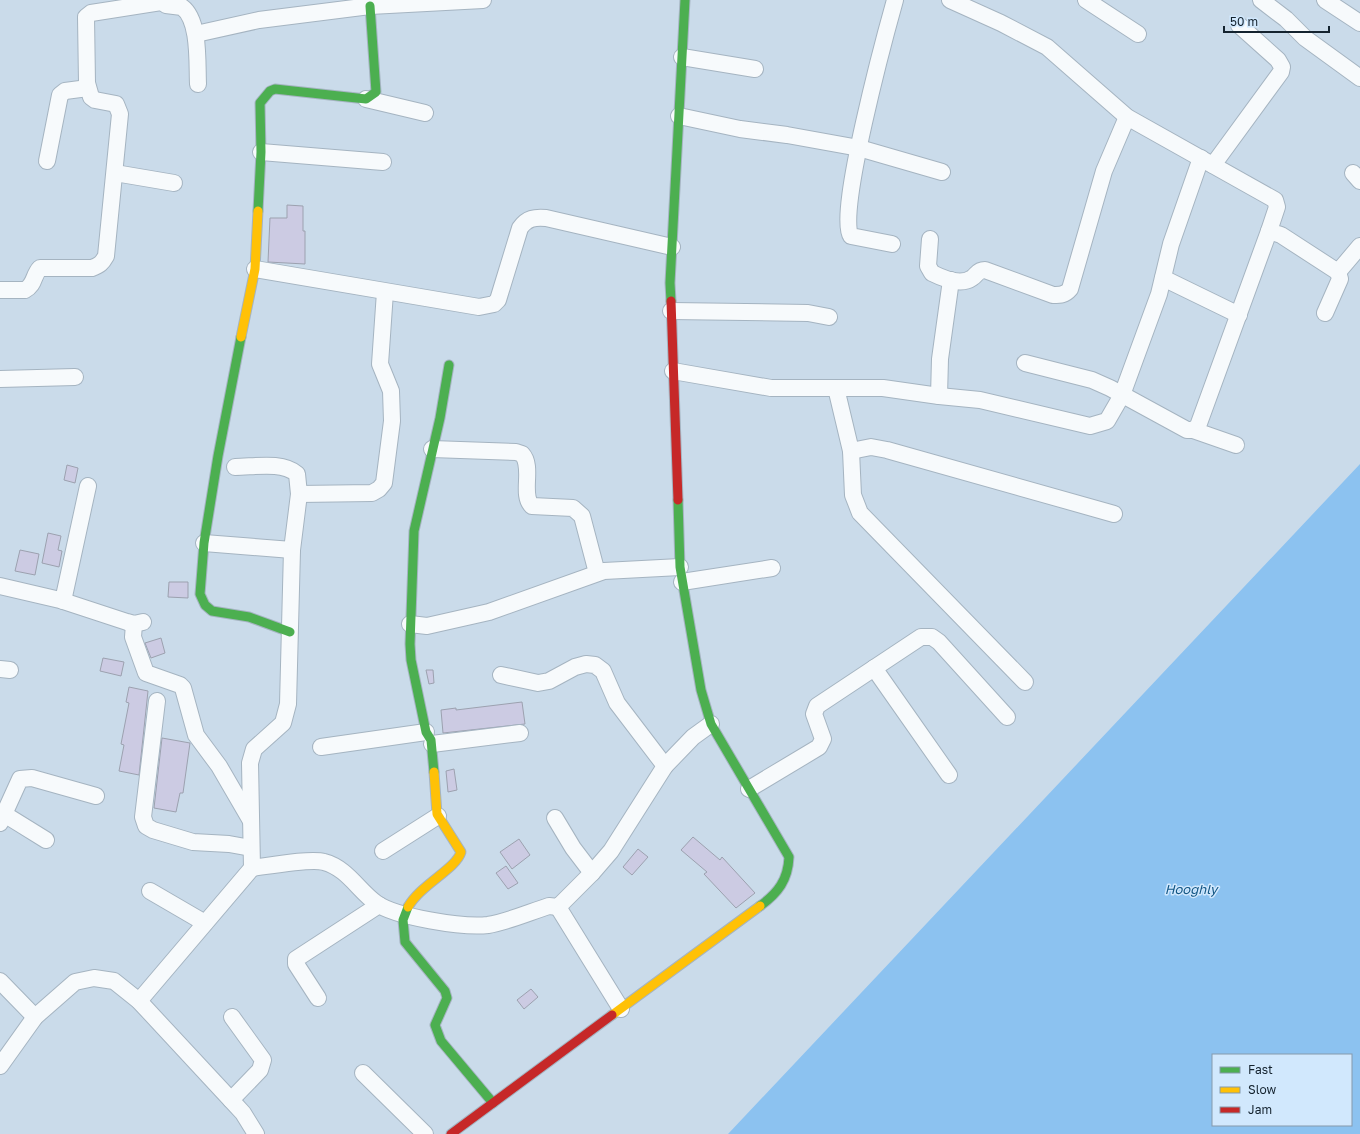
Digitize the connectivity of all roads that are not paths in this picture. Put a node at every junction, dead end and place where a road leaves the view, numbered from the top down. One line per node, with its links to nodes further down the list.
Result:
1 (483, 0): 9 (street)
2 (685, 0): 15 (street)
3 (895, 0): 24 (street)
4 (950, 0): 23 (street)
5 (1086, 0): 14 (street)
6 (1261, 0): 17 (street)
7 (1325, 0): 11 (street)
8 (161, 1): 13 (street); 19 (street)
9 (370, 6): 10 (street); 20 (street)
10 (299, 7): 13 (street)
11 (1360, 23)
12 (1239, 25): 26 (street)
13 (196, 34): 18 (street)
14 (1138, 34)
15 (682, 57): 16 (street); 22 (street)
16 (756, 69)
17 (1360, 78)
18 (198, 84)
19 (88, 88): 27 (street); 30 (street)
20 (366, 99): 21 (street); 25 (street)
21 (425, 113)
22 (679, 116): 24 (street); 36 (street)
23 (1127, 117): 26 (street); 40 (street)
24 (860, 148): 29 (street); 34 (street)
25 (261, 152): 28 (street); 37 (street)
26 (1207, 161): 32 (street); 39 (street)
27 (47, 162)
28 (383, 162)
29 (942, 172)
30 (115, 173): 31 (street); 41 (street)
31 (174, 183)
32 (1269, 231): 38 (street); 45 (street)
33 (930, 239): 40 (street)
34 (892, 244)
35 (1360, 246): 38 (street)
36 (672, 247): 42 (street); 43 (street)
37 (255, 269): 42 (street); 63 (street)
38 (1338, 272): 44 (street)
39 (1163, 278): 45 (street); 53 (street)
40 (951, 280): 54 (street)
41 (0, 290)
42 (385, 292): 61 (street)
43 (671, 311): 46 (street); 49 (street)
44 (1325, 313)
45 (1239, 315): 55 (street)
46 (829, 317)
47 (1026, 363): 53 (street)
48 (450, 365): 57 (street)
49 (673, 371): 52 (street); 67 (street)
50 (75, 377): 51 (street)
51 (0, 379)
52 (836, 388): 54 (street); 58 (street)
53 (1122, 395): 54 (street); 55 (street)
54 (939, 396)
55 (1193, 430): 56 (street)
56 (1236, 445)
57 (432, 449): 66 (street); 70 (street)
58 (851, 451): 62 (street); 74 (street)
59 (235, 467): 61 (street)
60 (88, 486): 69 (street)
61 (299, 494): 64 (street)
62 (1114, 514)
63 (204, 543): 64 (street); 71 (street)
64 (292, 550): 71 (street)
65 (772, 568): 67 (street)
66 (597, 573): 67 (street); 70 (street)
67 (681, 574): 77 (street)
68 (0, 586): 69 (street)
69 (63, 601): 88 (street)
70 (410, 624): 79 (street)
71 (290, 632): 88 (street)
72 (874, 668): 76 (street); 82 (street); 83 (street)
73 (501, 675): 81 (street)
74 (1025, 682)
75 (157, 701): 90 (street)
76 (1007, 717)
77 (711, 724): 81 (street); 83 (street)
78 (520, 733): 79 (street)
79 (429, 738): 80 (street); 85 (street)
80 (321, 747)
81 (665, 766): 93 (street)
82 (949, 775)
83 (749, 789): 102 (street)
84 (96, 796): 87 (street)
85 (438, 816): 91 (street); 97 (street)
86 (556, 818): 93 (street)
87 (2, 819): 89 (street)
88 (251, 821): 90 (street)
89 (46, 840)
90 (251, 848): 92 (street)
91 (383, 851)
92 (252, 868): 95 (street); 98 (street)
93 (592, 873): 96 (street)
94 (150, 891): 98 (street)
95 (379, 905): 97 (street); 100 (street)
96 (558, 907): 97 (street); 102 (street)
97 (404, 915): 108 (street)
98 (204, 924): 101 (street)
99 (0, 981): 103 (street)
100 (318, 998)
101 (139, 1001): 103 (street); 107 (street)
102 (620, 1009): 108 (street)
103 (35, 1017): 105 (street)
104 (232, 1017): 107 (street)
105 (0, 1066)
106 (363, 1073): 110 (street)
107 (231, 1100): 109 (street)
108 (493, 1103): 111 (street)
109 (256, 1134)
110 (425, 1134)
111 (451, 1134)

